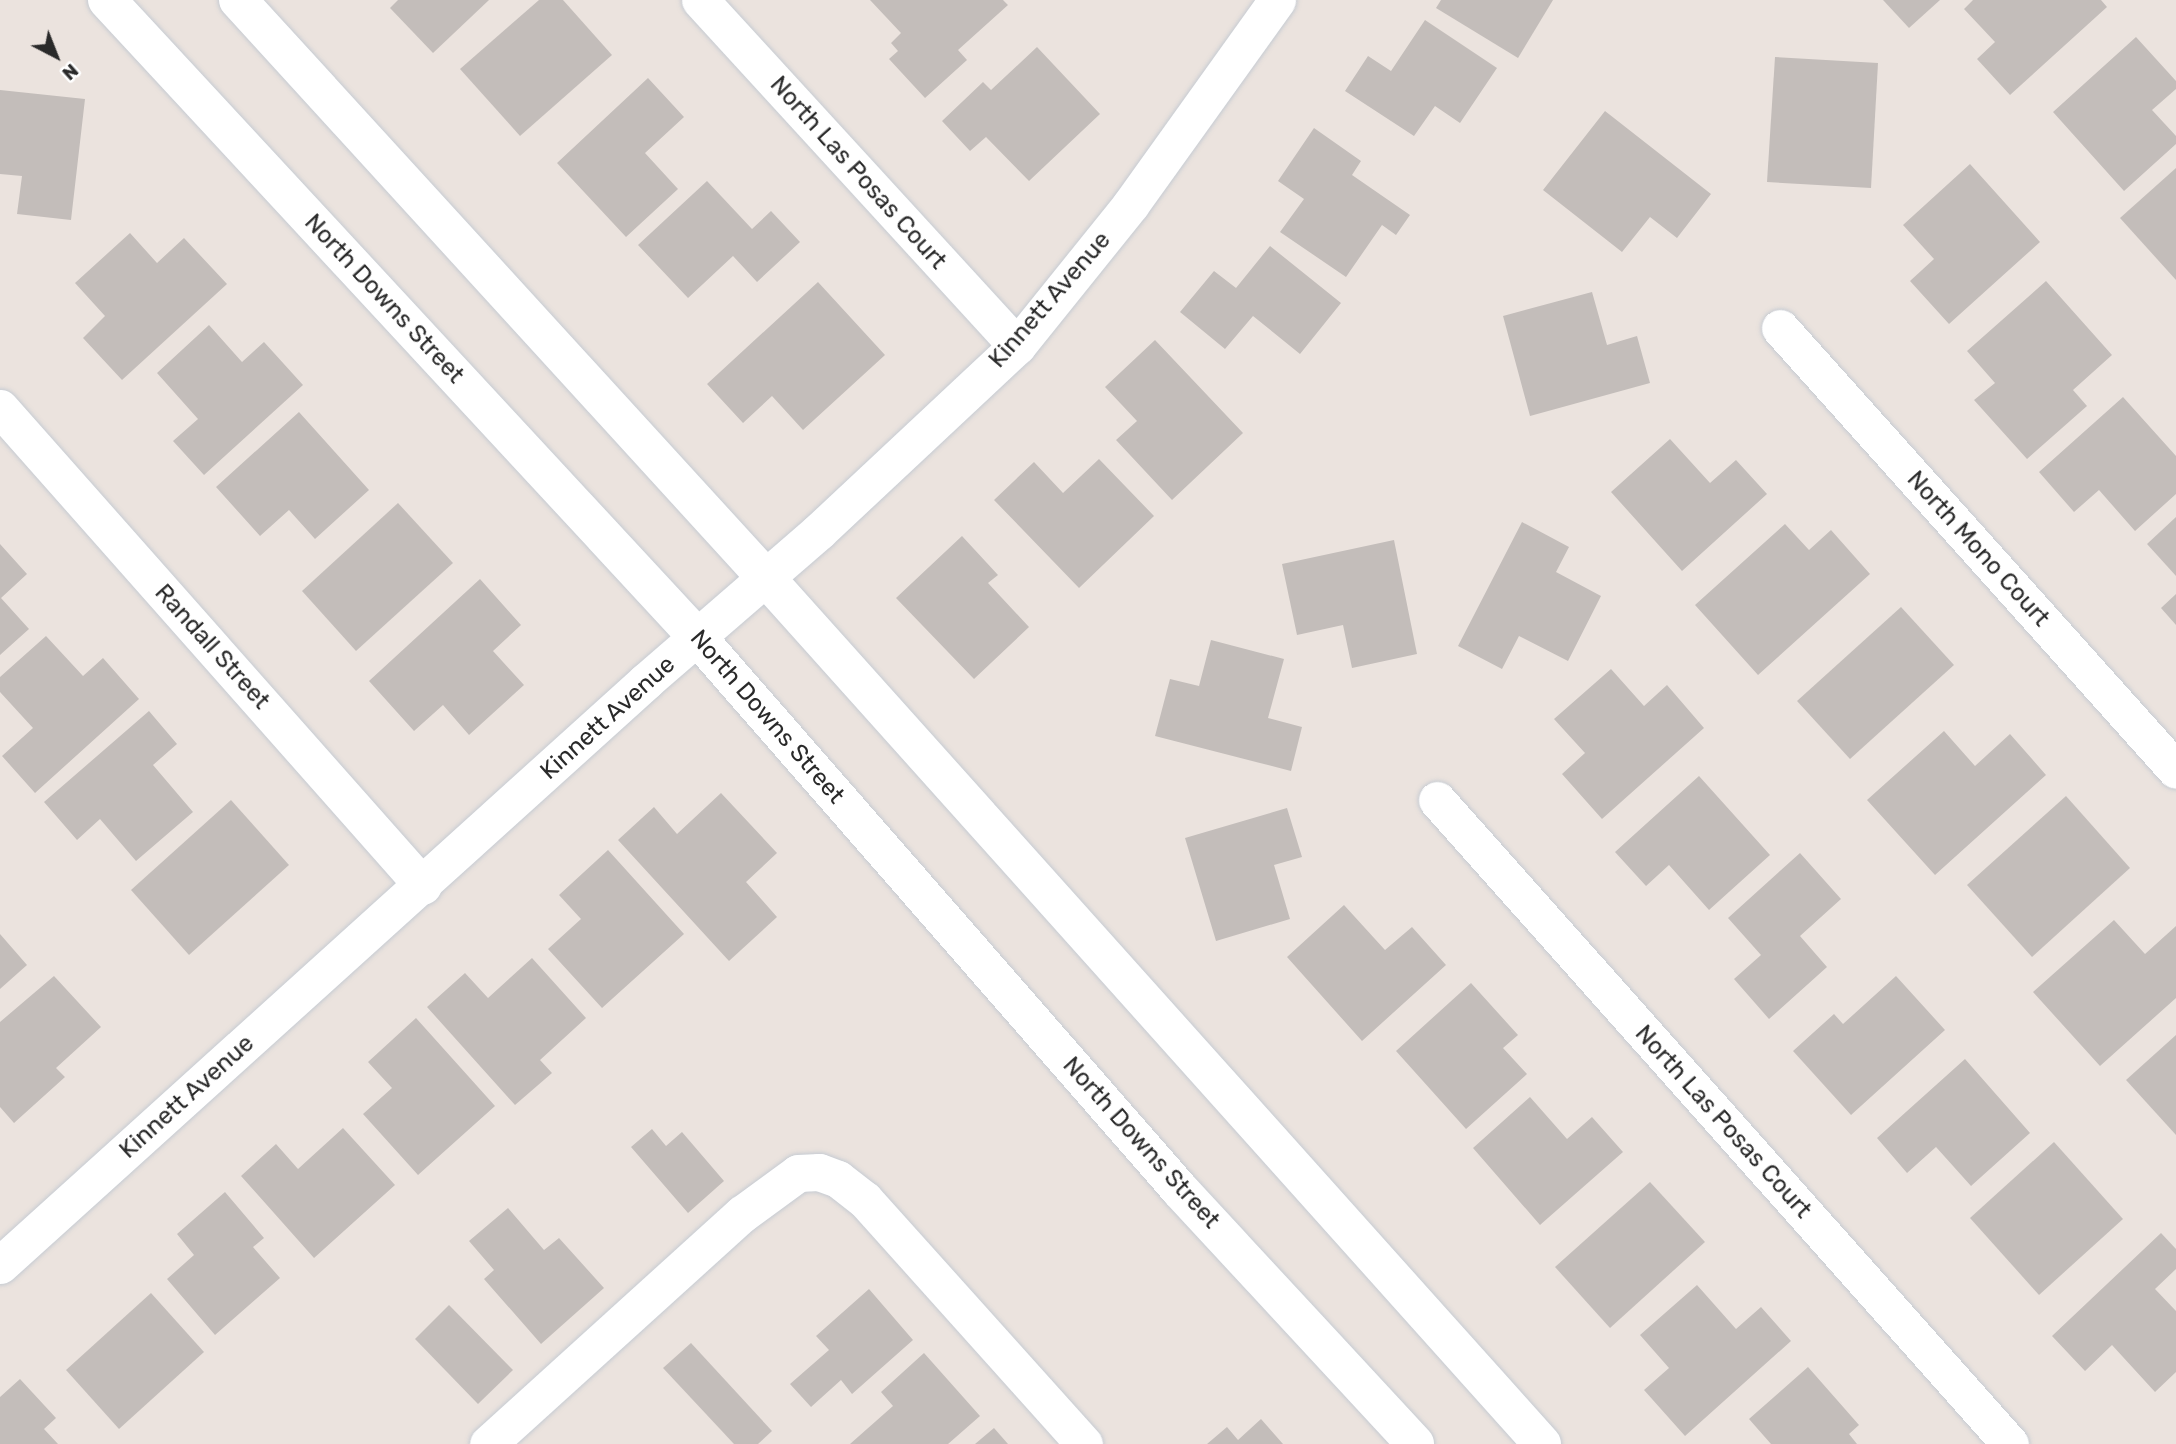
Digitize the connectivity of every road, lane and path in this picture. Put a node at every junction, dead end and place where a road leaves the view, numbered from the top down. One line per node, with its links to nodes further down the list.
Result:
1 (107, 0): 9 (street, North Downs Street)
2 (238, 0): 8 (street)
3 (700, 0): 6 (street, North Las Posas Court)
4 (1277, 0): 6 (street, Kinnett Avenue)
5 (1780, 328): 10 (street, North Mono Court)
6 (1017, 346): 8 (street, Kinnett Avenue)
7 (0, 408): 12 (street, Randall Street)
8 (766, 578): 9 (street, Kinnett Avenue); 17 (street)
9 (698, 638): 12 (street, Kinnett Avenue); 16 (street, North Downs Street)
10 (2176, 770)
11 (1437, 800): 18 (street, North Las Posas Court)
12 (423, 886): 13 (street, Kinnett Avenue)
13 (0, 1265)
14 (488, 1444): 15 (street)
15 (1084, 1444)
16 (1415, 1444)
17 (1542, 1444)
18 (2010, 1444)

